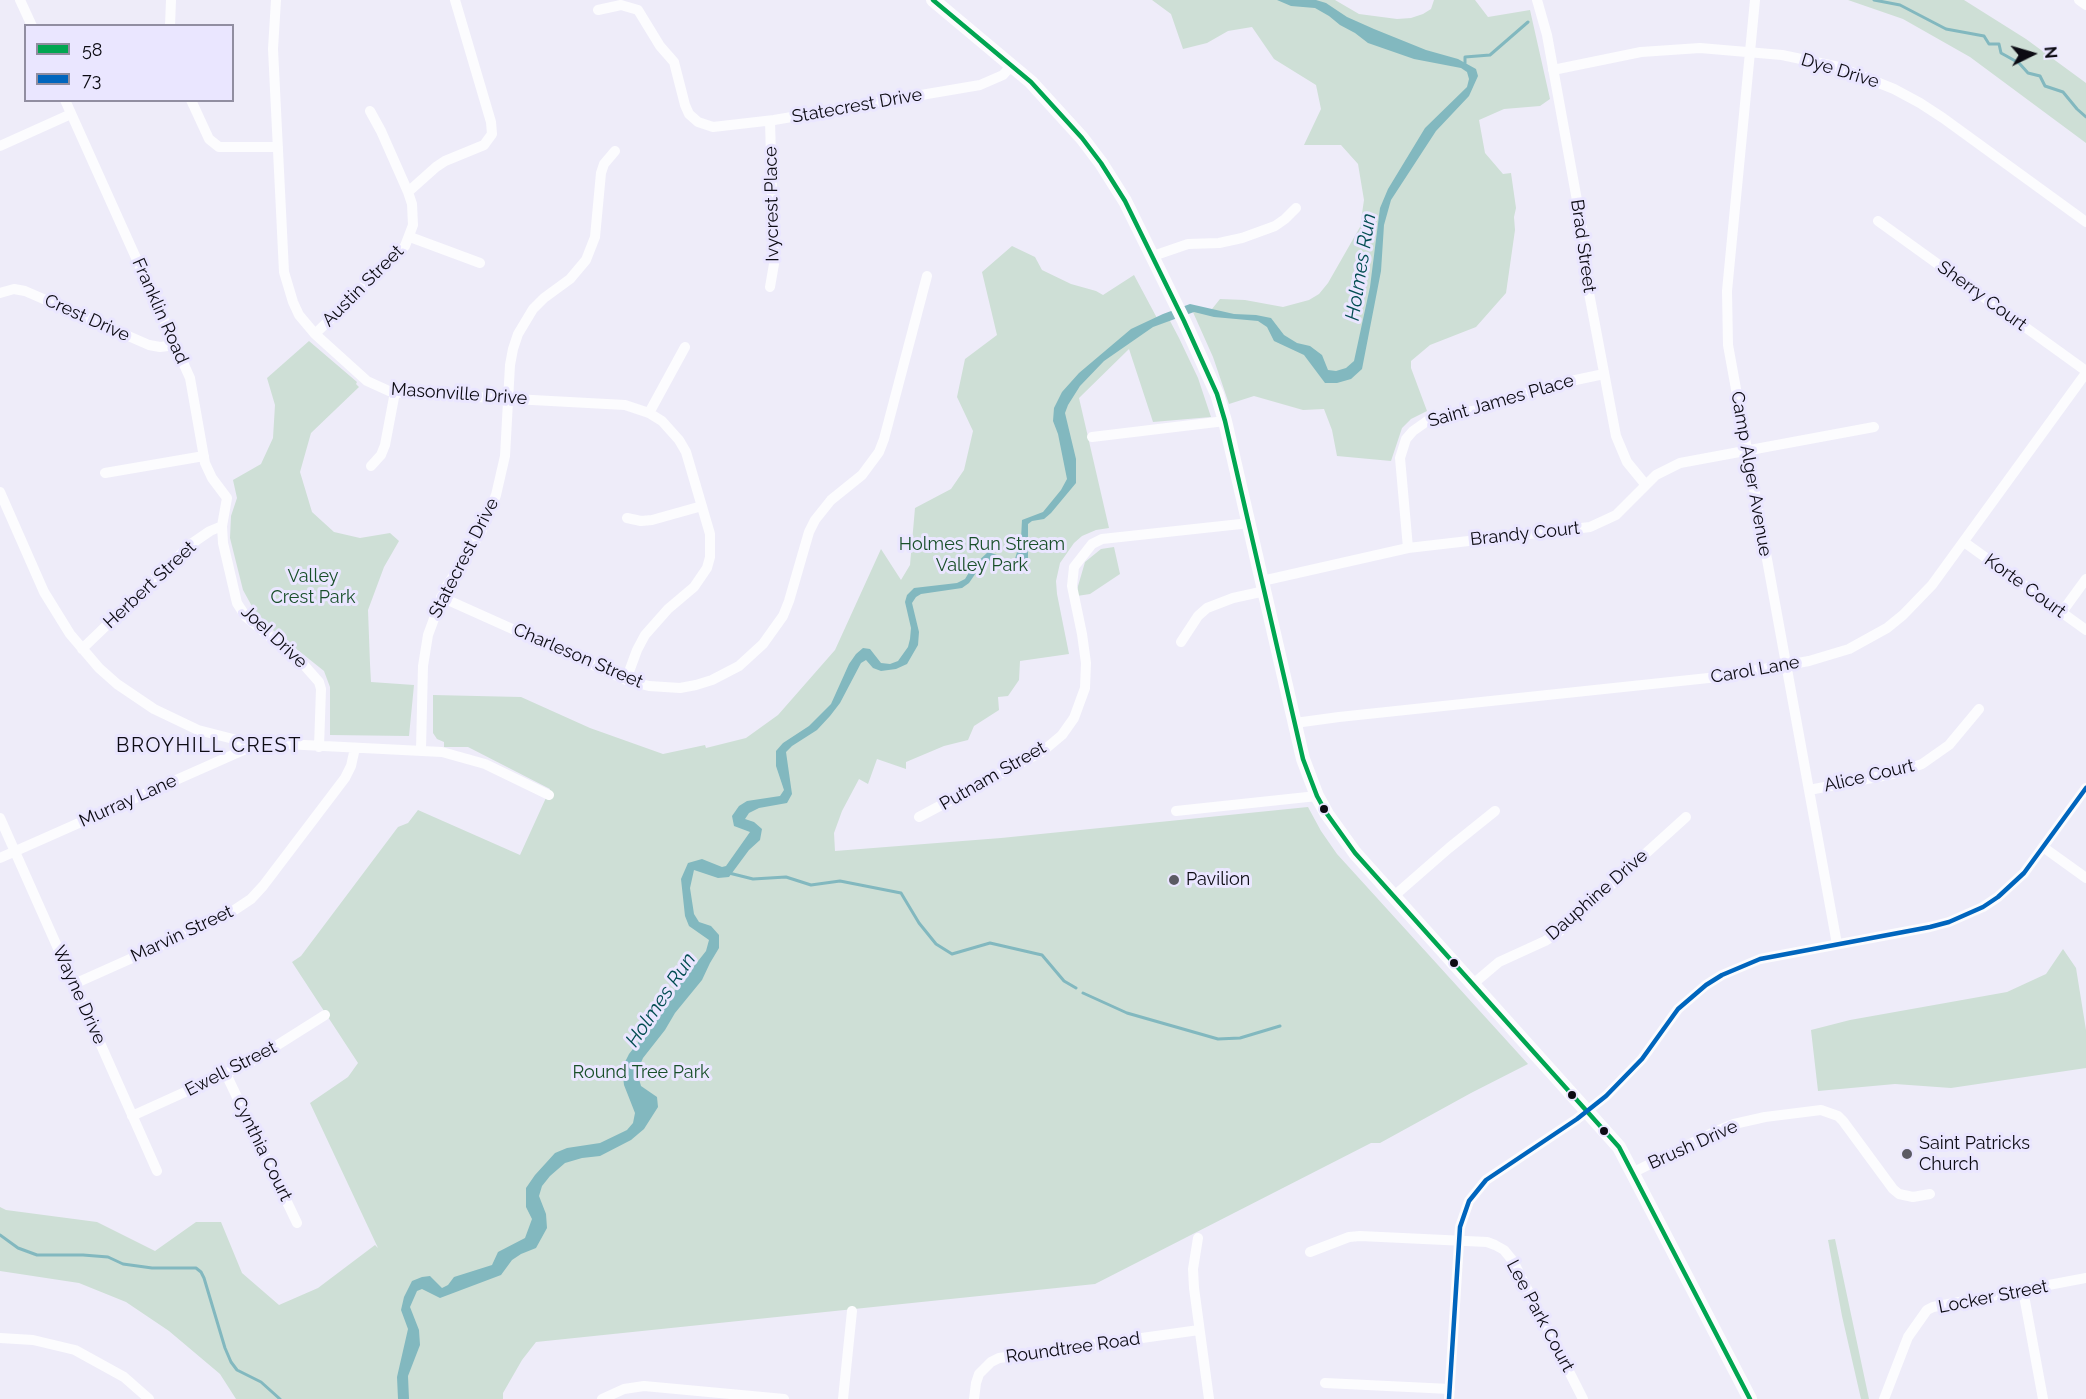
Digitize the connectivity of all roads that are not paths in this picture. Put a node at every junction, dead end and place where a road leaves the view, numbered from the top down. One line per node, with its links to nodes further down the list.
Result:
1 (20, 0): 11 (street)
2 (171, 0): 12 (street)
3 (276, 0): 22 (street, Masonville Drive)
4 (455, 0): 24 (street)
5 (933, 0): 14 (main road)
6 (1537, 0): 15 (street, Brad Street)
7 (1755, 0): 13 (street, Camp Alger Avenue)
8 (2079, 0): 9 (street)
9 (2086, 5)
10 (598, 10): 20 (street, Statecrest Drive)
11 (31, 24)
12 (170, 24)
13 (1750, 52): 15 (street, Dye Drive); 27 (street, Dye Drive); 45 (street, Camp Alger Avenue)
14 (1011, 66): 20 (street, Statecrest Drive); 29 (main road)
15 (1553, 70): 38 (street, Brad Street)
16 (66, 102): 19 (street, Franklin Road)
17 (192, 102): 22 (street)
18 (370, 111): 24 (street, Austin Street)
19 (71, 114): 21 (street); 35 (street, Franklin Road)
20 (770, 121): 32 (street, Ivycrest Place)
21 (0, 146)
22 (278, 147): 34 (street, Masonville Drive)
23 (615, 151): 40 (street, Statecrest Drive)
24 (408, 192): 28 (street, Austin Street)
25 (1296, 208): 29 (street)
26 (1878, 220): 37 (street, Sherry Court)
27 (2086, 222)
28 (410, 237): 30 (street); 34 (street, Austin Street)
29 (1153, 256): 42 (main road)
30 (480, 263)
31 (927, 276): 65 (street, Charleson Street)
32 (770, 287)
33 (0, 293): 35 (street, Crest Drive)
34 (315, 334): 39 (street, Masonville Drive)
35 (175, 345): 46 (street, Franklin Road)
36 (685, 347): 41 (street)
37 (2086, 372): 55 (street, Carol Lane)
38 (1604, 374): 49 (street, Brad Street); 56 (street, Saint James Place)
39 (395, 392): 40 (street, Masonville Drive); 47 (street)
40 (508, 399): 41 (street, Masonville Drive); 59 (street, Statecrest Drive)
41 (650, 413): 51 (street, Masonville Drive)
42 (1225, 421): 44 (street); 53 (main road)
43 (1874, 427): 45 (street, Brandy Court)
44 (1092, 437)
45 (1747, 451): 49 (street, Brandy Court); 64 (street, Camp Alger Avenue)
46 (204, 456): 48 (street); 54 (street, Franklin Road)
47 (371, 466)
48 (105, 473)
49 (1645, 484): 56 (street, Brandy Court)
50 (0, 492): 63 (street)
51 (702, 506): 52 (street); 65 (street, Masonville Drive)
52 (627, 518)
53 (1250, 523): 58 (main road); 78 (street, Putnam Street)
54 (222, 526): 63 (street, Herbert Street); 69 (street, Joel Drive)
55 (1964, 542): 60 (street, Korte Court); 64 (street, Carol Lane)
56 (1408, 548): 58 (street, Brandy Court)
57 (2086, 579): 60 (street)
58 (1263, 586): 62 (street, Brandy Court); 67 (main road)
59 (441, 597): 65 (street, Charleson Street); 71 (street, Statecrest Drive)
60 (2062, 612): 61 (street, Korte Court)
61 (2086, 630)
62 (1180, 642)
63 (82, 649): 68 (street)
64 (1786, 665): 67 (street, Carol Lane); 73 (street, Camp Alger Avenue)
65 (626, 680)
66 (1979, 709): 73 (street, Alice Court)
67 (1294, 723): 75 (main road)
68 (256, 744): 69 (street); 82 (street, Murray Lane)
69 (319, 747): 70 (street)
70 (355, 748): 71 (street); 87 (street, Marvin Street)
71 (421, 749): 74 (street)
72 (2086, 788): 81 (street)
73 (1809, 790): 86 (street, Camp Alger Avenue)
74 (549, 795)
75 (1317, 796): 76 (street); 85 (main road)
76 (1176, 811)
77 (1495, 811): 85 (street)
78 (919, 817)
79 (1686, 817): 88 (street, Dauphine Drive)
80 (0, 818): 82 (street, Wayne Drive)
81 (2043, 847): 84 (street); 86 (street)
82 (15, 852): 83 (street, Murray Lane); 87 (street, Wayne Drive)
83 (0, 858)
84 (2086, 878)
85 (1394, 896): 88 (main road)
86 (1837, 944): 91 (street)
87 (74, 984): 92 (street, Wayne Drive)
88 (1473, 984): 91 (main road)
89 (325, 1016): 90 (street, Ewell Street)
90 (226, 1074): 92 (street, Ewell Street); 96 (street, Cynthia Court)
91 (1588, 1111): 94 (main road); 98 (street)
92 (132, 1116): 93 (street, Wayne Drive)
93 (157, 1172)
94 (1632, 1173): 95 (street, Brush Drive); 115 (main road)
95 (1930, 1194)
96 (297, 1223)
97 (1198, 1238): 103 (street)
98 (1458, 1240): 99 (street, Lee Park Court); 106 (street); 114 (street, Lee Park Court)
99 (1310, 1252)
100 (2086, 1278): 101 (street, Locker Street)
101 (2023, 1290): 116 (street, Locker Street); 117 (street)
102 (852, 1311): 111 (street)
103 (1199, 1330): 112 (street, Roundtree Road); 113 (street)
104 (0, 1338): 108 (street)
105 (1325, 1383): 106 (street)
106 (1450, 1394)
107 (704, 1395): 109 (street); 110 (street)
108 (149, 1399)
109 (602, 1399)
110 (784, 1399)
111 (843, 1399)
112 (974, 1399)
113 (1209, 1399)
114 (1583, 1399)
115 (1750, 1399)
116 (1884, 1399)
117 (2043, 1399)

